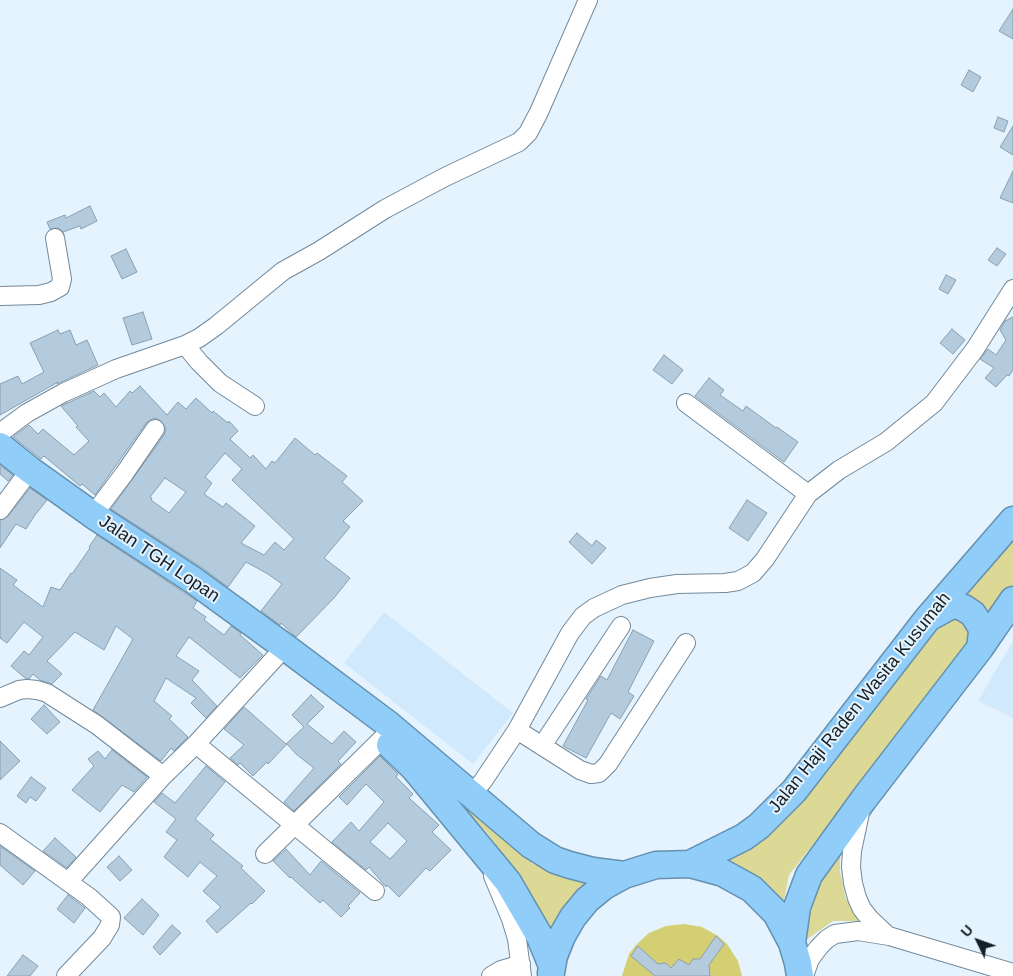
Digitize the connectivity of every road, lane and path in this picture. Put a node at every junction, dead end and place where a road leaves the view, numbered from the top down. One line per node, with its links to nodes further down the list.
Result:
1 (588, 0): 5 (street)
2 (55, 238): 4 (street)
3 (1013, 289): 12 (street)
4 (0, 296)
5 (185, 345): 7 (street); 9 (street)
6 (686, 403): 12 (street)
7 (255, 406)
8 (156, 429): 14 (street)
9 (0, 433)
10 (0, 446): 11 (highway, Jalan TGH Lopan)
11 (30, 470): 13 (street); 14 (highway, Jalan TGH Lopan)
12 (808, 494): 24 (street)
13 (0, 510)
14 (93, 515): 20 (highway, Jalan TGH Lopan)
15 (1013, 520): 17 (highway, Jalan Haji Raden Wasita Kusumah)
16 (1010, 612): 21 (highway)
17 (928, 618): 21 (highway); 36 (highway, Jalan Haji Raden Wasita Kusumah)
18 (621, 626): 27 (street)
19 (686, 643): 27 (street)
20 (285, 647): 22 (highway, Jalan TGH Lopan); 26 (street)
21 (980, 648): 31 (highway)
22 (317, 672): 25 (highway); 28 (highway)
23 (0, 698): 29 (street)
24 (517, 730): 27 (street); 30 (street)
25 (383, 738): 28 (highway); 32 (street)
26 (196, 744): 29 (street); 32 (street)
27 (542, 746)
28 (420, 762): 30 (highway); 34 (highway)
29 (163, 776): 38 (street)
30 (471, 796): 37 (highway)
31 (864, 799): 40 (street); 41 (highway)
32 (296, 825): 35 (street); 39 (street)
33 (0, 833): 38 (street)
34 (481, 848): 42 (street); 43 (highway)
35 (265, 854)
36 (690, 864): 37 (highway); 41 (highway)
37 (624, 875): 43 (highway)
38 (68, 882): 45 (street)
39 (375, 891)
40 (889, 936): 44 (street); 48 (street)
41 (792, 943): 47 (highway)
42 (521, 970): 46 (street)
43 (551, 971)
44 (1013, 973)
45 (66, 976)
46 (491, 976)
47 (800, 976)
48 (804, 976)

